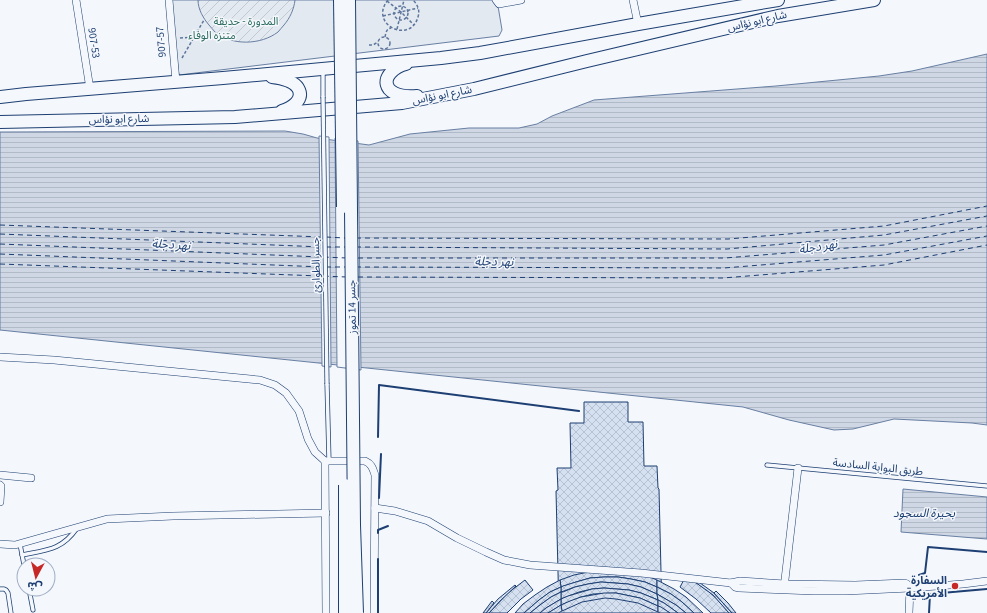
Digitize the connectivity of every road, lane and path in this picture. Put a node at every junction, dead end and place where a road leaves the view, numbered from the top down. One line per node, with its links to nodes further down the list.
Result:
1 (76, 0): 36 (street, 907-53)
2 (169, 0): 29 (street, 907-57)
3 (340, 0): 64 (main road, جسر 14 تموز, bridge)
4 (349, 0): 65 (main road, جسر 14 تموز, bridge)
5 (387, 0): 14 (path); 19 (path)
6 (404, 0): 13 (path)
7 (414, 0): 15 (path)
8 (496, 0): 9 (street)
9 (521, 0)
10 (633, 0): 23 (street)
11 (778, 0): 23 (main road, شارع ابو نؤاس)
12 (874, 0): 37 (main road, شارع ابو نؤاس)
13 (402, 6): 14 (path); 16 (path); 17 (path)
14 (395, 8): 17 (path); 18 (path)
15 (418, 8): 16 (path); 24 (path)
16 (408, 11): 17 (path); 20 (path)
17 (401, 12): 18 (path); 20 (path); 21 (path)
18 (394, 14): 19 (path); 21 (path)
19 (383, 16): 25 (path)
20 (405, 18): 21 (path); 24 (path)
21 (399, 19): 26 (path)
22 (204, 20): 27 (path)
23 (638, 24): 32 (main road, شارع ابو نؤاس)
24 (414, 25): 26 (path)
25 (391, 28): 26 (path); 28 (path)
26 (397, 30)
27 (194, 37): 29 (path); 34 (path)
28 (385, 37): 30 (path); 30 (path)
29 (172, 38): 34 (street, 907-57)
30 (378, 42): 31 (path)
31 (369, 45)
32 (441, 58): 33 (main road, شارع ابو نؤاس); 37 (main road)
33 (323, 69): 35 (main road, شارع ابو نؤاس); 42 (lane, جسر الطوارئ, bridge)
34 (176, 76): 35 (main road, شارع ابو نؤاس); 36 (main road, شارع ابو نؤاس)
35 (223, 78): 39 (main road)
36 (90, 89): 38 (main road, شارع ابو نؤاس)
37 (474, 89): 39 (main road, شارع ابو نؤاس)
38 (0, 97)
39 (235, 117): 40 (main road, شارع ابو نؤاس)
40 (0, 122)
41 (0, 357): 42 (street)
42 (327, 461): 50 (street); 51 (street)
43 (766, 465): 44 (lane, طريق البوابة السادسة)
44 (798, 468): 48 (lane, طريق البوابة السادسة); 57 (street)
45 (0, 475): 46 (street)
46 (31, 478)
47 (0, 485): 49 (street)
48 (987, 486)
49 (0, 502)
50 (375, 508): 57 (street); 66 (street)
51 (326, 513): 52 (street); 63 (street)
52 (78, 527): 54 (street); 55 (lane)
53 (0, 544): 54 (street)
54 (20, 544): 55 (lane)
55 (22, 555)
56 (987, 581): 58 (street)
57 (784, 587): 58 (street)
58 (910, 588): 67 (street)
59 (0, 589): 62 (lane)
60 (31, 597): 61 (lane)
61 (33, 610)
62 (11, 613)
63 (326, 613)
64 (345, 613)
65 (356, 613)
66 (374, 613)
67 (909, 613)

